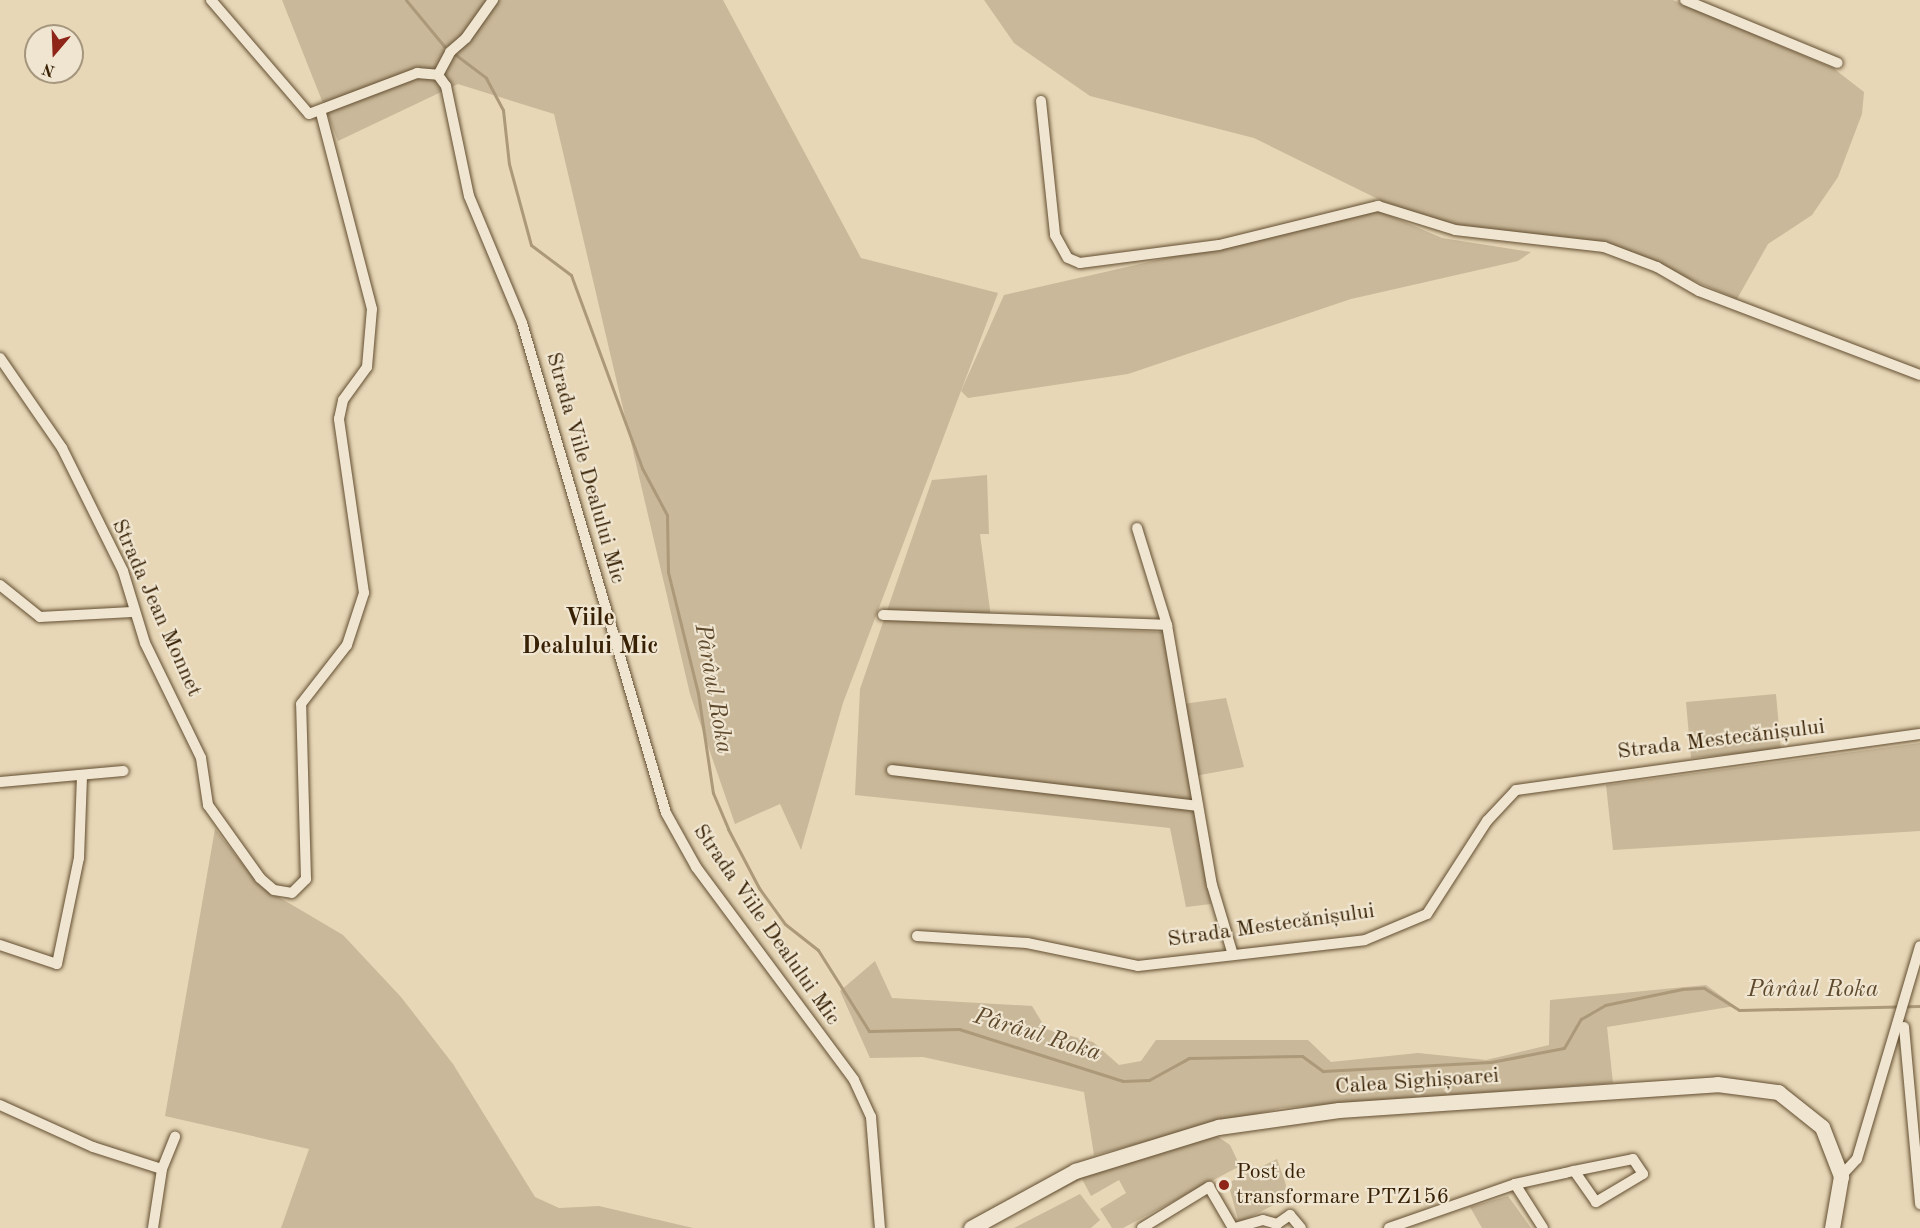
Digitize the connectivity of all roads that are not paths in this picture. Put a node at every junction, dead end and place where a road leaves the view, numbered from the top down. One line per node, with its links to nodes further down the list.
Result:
1 (211, 0): 7 (street)
2 (493, 0): 5 (street)
3 (1685, 0): 4 (street)
4 (1838, 63)
5 (438, 75): 7 (street); 37 (street, Strada Viile Dealului Mic)
6 (1041, 101): 9 (street)
7 (321, 113): 12 (street, Strada Jean Monnet)
8 (0, 358): 12 (street, Strada Jean Monnet)
9 (1920, 375)
10 (1137, 528): 14 (street)
11 (0, 585): 12 (street)
12 (132, 612)
13 (882, 615): 14 (street)
14 (1167, 625): 20 (street)
15 (1920, 734): 24 (street, Strada Mestecănișului)
16 (892, 770): 20 (street)
17 (124, 771): 18 (street)
18 (82, 776): 19 (street); 22 (street)
19 (0, 782)
20 (1198, 806): 24 (street)
21 (917, 936): 24 (street, Strada Mestecănișului)
22 (0, 945)
23 (1920, 946): 26 (street)
24 (1233, 955)
25 (1904, 1027): 27 (street)
26 (1885, 1060): 27 (street); 32 (street)
27 (1906, 1061): 34 (street)
28 (0, 1106): 30 (street)
29 (175, 1137): 30 (street)
30 (162, 1169): 36 (street)
31 (1574, 1171): 31 (street); 33 (street)
32 (1841, 1176): 38 (main road, Calea Sighișoarei); 44 (main road)
33 (1515, 1184): 42 (street); 43 (street)
34 (1920, 1204)
35 (1279, 1226): 40 (street); 41 (street)
36 (153, 1228)
37 (880, 1228)
38 (971, 1228)
39 (1142, 1228): 40 (street)
40 (1234, 1228)
41 (1301, 1228)
42 (1389, 1228)
43 (1543, 1228)
44 (1832, 1228)

